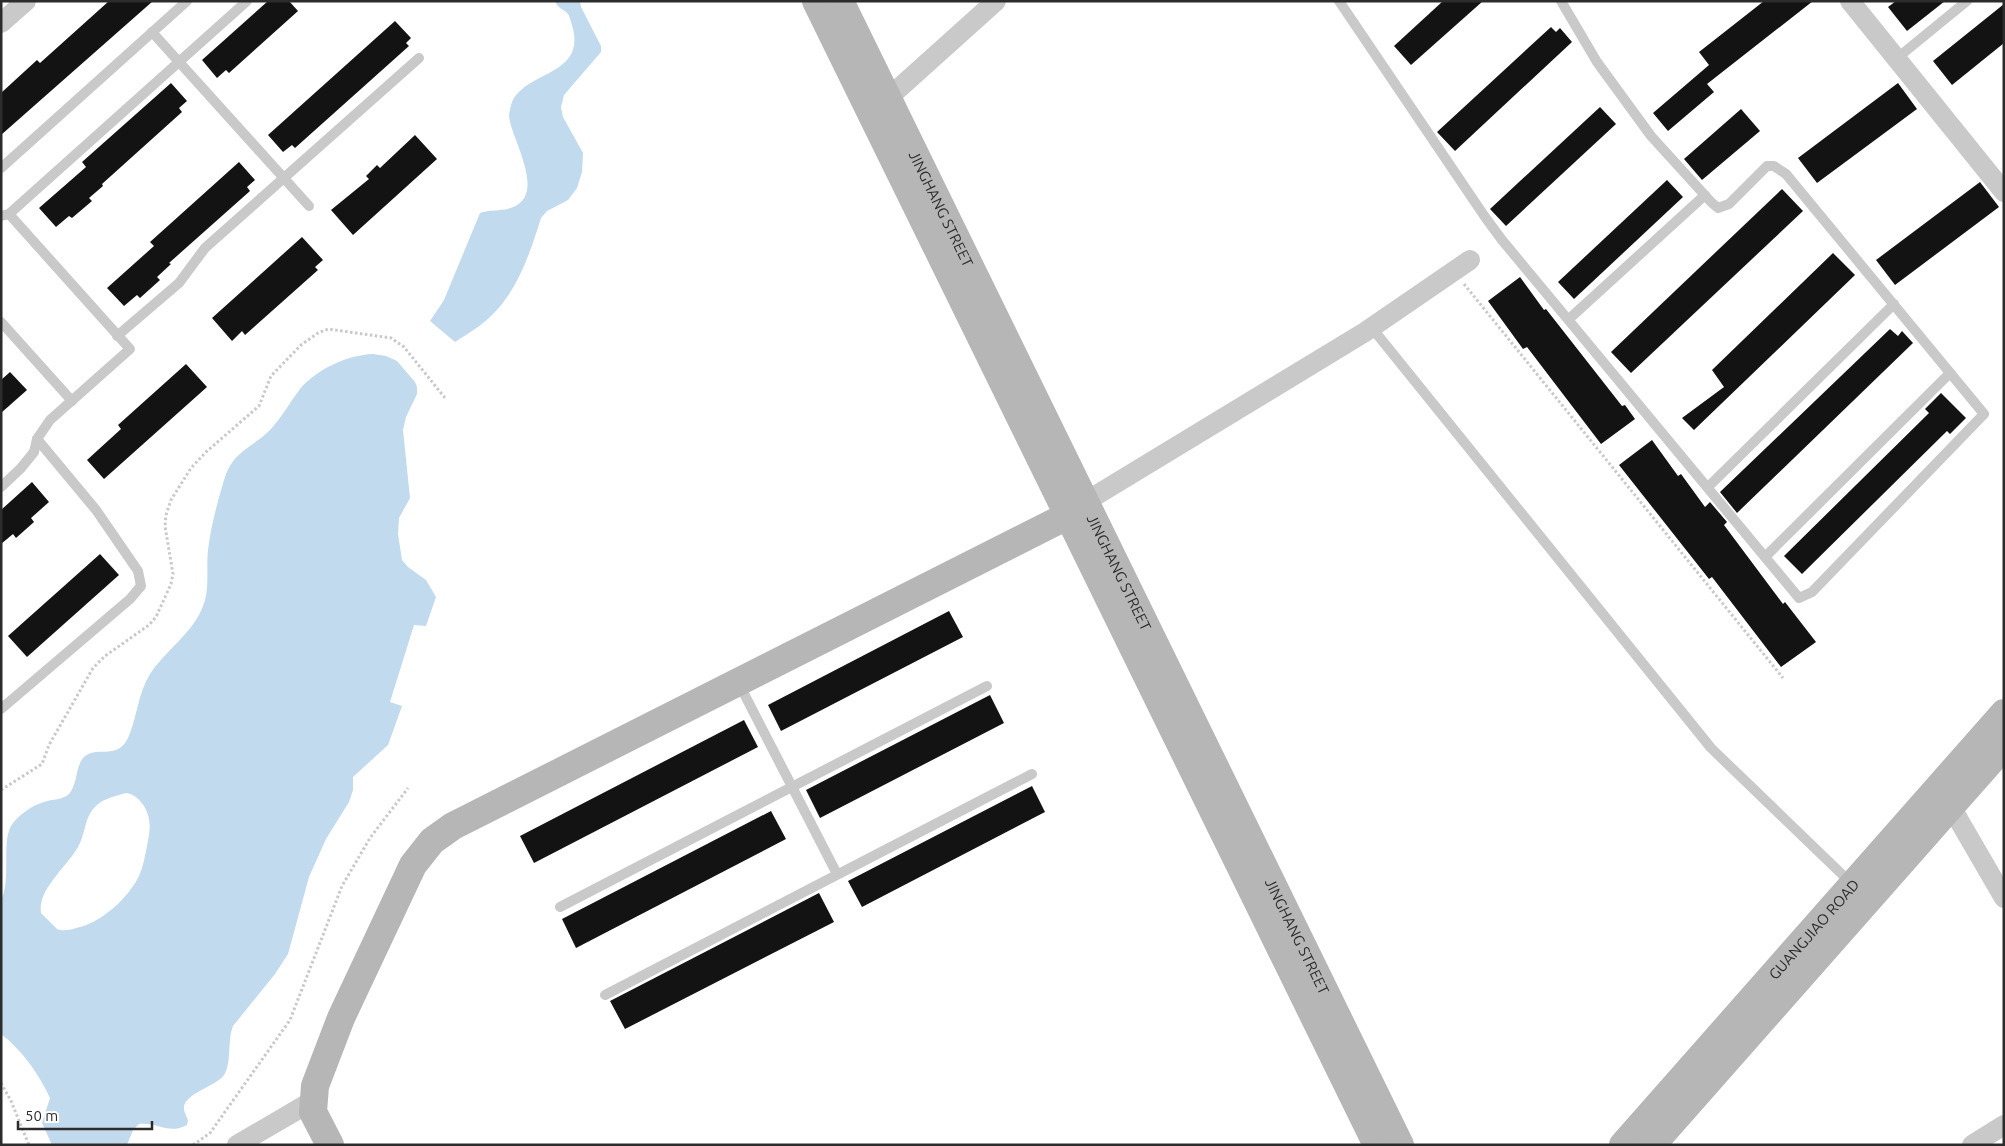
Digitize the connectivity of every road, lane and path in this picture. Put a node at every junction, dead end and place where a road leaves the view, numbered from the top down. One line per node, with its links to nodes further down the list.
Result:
1 (26, 1): 11 (street)
2 (187, 1): 12 (lane)
3 (247, 1): 15 (lane)
4 (816, 1): 35 (main road, JINGHANG STREET)
5 (840, 1): 16 (main road, JINGHANG STREET)
6 (996, 1): 16 (street)
7 (1339, 1): 25 (lane)
8 (1561, 1): 20 (lane)
9 (1850, 1): 14 (street)
10 (1967, 1): 14 (lane)
11 (1, 23)
12 (152, 32): 15 (lane); 17 (lane)
13 (419, 58): 18 (lane)
14 (1896, 59): 19 (street)
15 (179, 62): 18 (lane); 22 (lane)
16 (887, 99): 35 (main road, JINGHANG STREET)
17 (1, 168)
18 (284, 178): 21 (lane); 28 (lane)
19 (2004, 192)
20 (1705, 195): 24 (lane); 25 (lane)
21 (309, 206)
22 (5, 215): 28 (lane)
23 (1462, 265): 27 (street); 37 (path)
24 (1894, 304): 29 (lane); 34 (lane)
25 (1569, 319): 34 (lane)
26 (1, 322): 31 (lane)
27 (1372, 328): 35 (street); 49 (lane)
28 (118, 336): 31 (lane)
29 (1950, 373): 36 (lane); 36 (lane)
30 (444, 398): 46 (path)
31 (72, 401): 32 (lane)
32 (37, 439): 33 (lane); 40 (lane)
33 (1, 487)
34 (1708, 487): 36 (lane)
35 (1076, 509): 38 (main road); 60 (main road, JINGHANG STREET); 61 (main road, JINGHANG STREET)
36 (1765, 557)
37 (1783, 678)
38 (738, 682): 44 (lane); 54 (main road)
39 (987, 686): 44 (lane)
40 (1, 709)
41 (2004, 713): 49 (main road, GUANGJIAO ROAD)
42 (2004, 746): 47 (main road, GUANGJIAO ROAD)
43 (1032, 774): 48 (lane)
44 (792, 787): 48 (lane); 51 (lane)
45 (408, 788): 57 (path)
46 (1, 790)
47 (1950, 805): 50 (street); 63 (main road, GUANGJIAO ROAD)
48 (837, 874): 52 (lane)
49 (1852, 884): 62 (main road, GUANGJIAO ROAD)
50 (2004, 898)
51 (560, 907)
52 (605, 994)
53 (1, 1083): 56 (path)
54 (314, 1100): 58 (street); 59 (main road)
55 (2004, 1126): 64 (street)
56 (29, 1145)
57 (193, 1145)
58 (237, 1145)
59 (330, 1145)
60 (1377, 1145)
61 (1400, 1145)
62 (1623, 1145)
63 (1652, 1145)
64 (1972, 1145)

